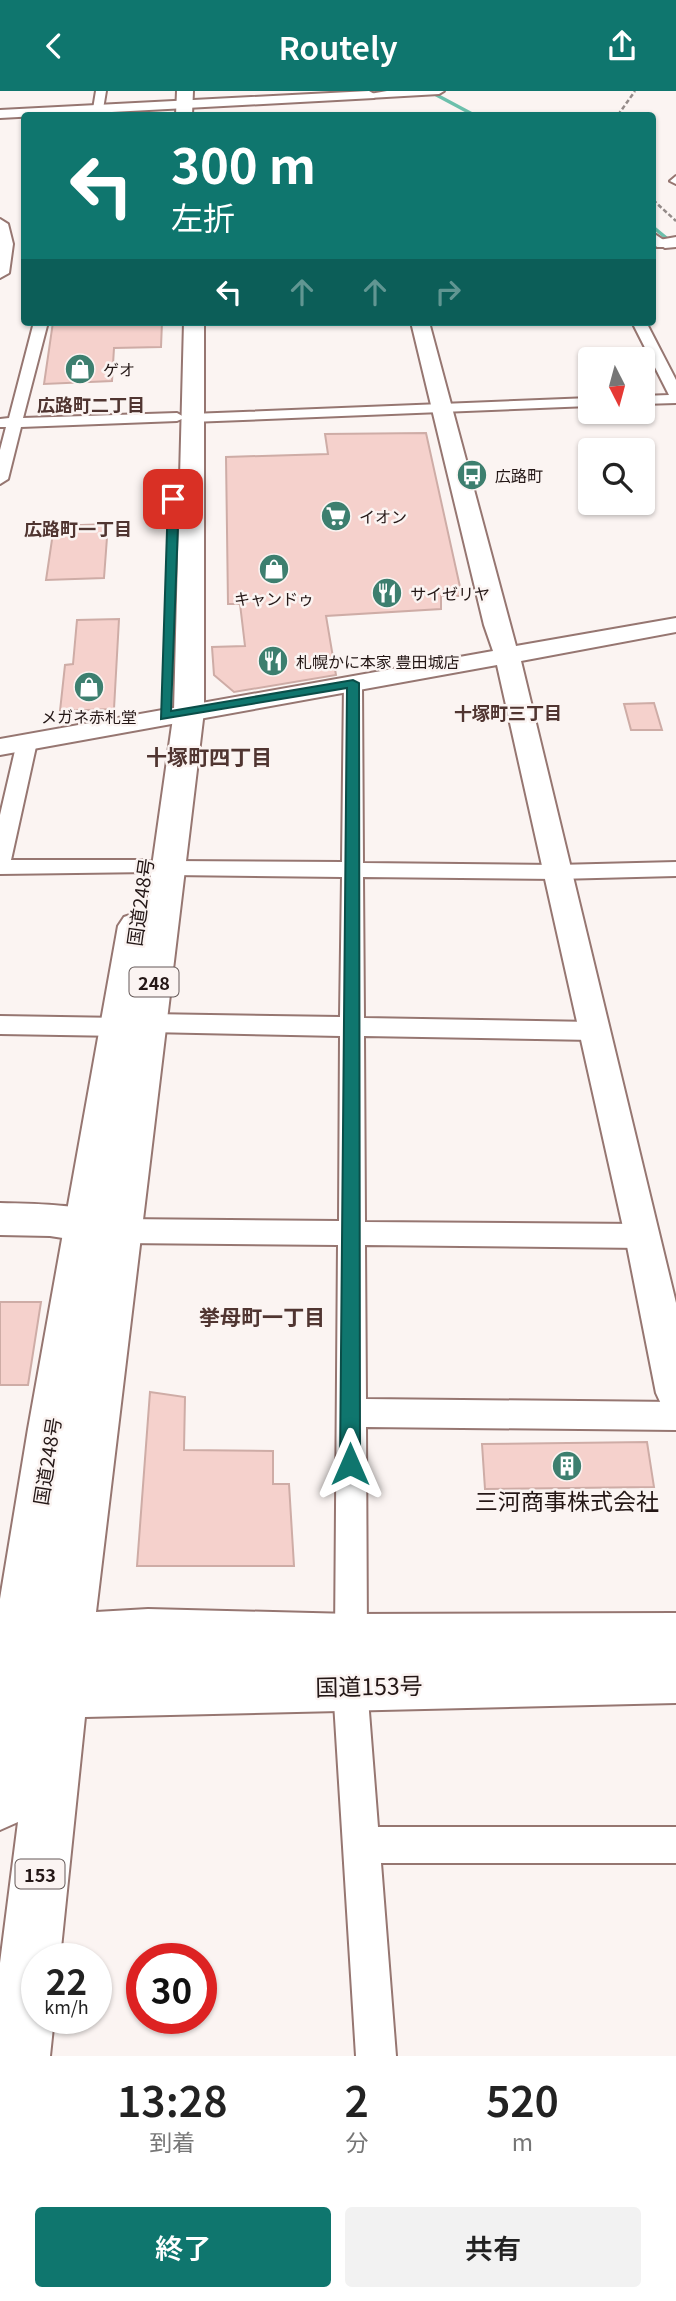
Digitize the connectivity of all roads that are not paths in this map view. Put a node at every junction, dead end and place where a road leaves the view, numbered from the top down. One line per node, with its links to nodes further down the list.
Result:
1 (102, 91): 6 (street)
2 (438, 91): 3 (street)
3 (421, 92): 4 (street)
4 (370, 98): 5 (street)
5 (192, 103): 6 (street)
6 (98, 111): 7 (street)
7 (65, 112)
8 (21, 113): 9 (street)
9 (0, 114)
10 (0, 224): 11 (street)
11 (4, 268)
12 (40, 326): 22 (street)
13 (177, 326): 21 (highway, 国道248号 / 248)
14 (194, 326): 21 (highway, 国道248号 / 248)
15 (421, 326): 20 (street)
16 (641, 326): 17 (street)
17 (676, 396): 18 (street)
18 (655, 398)
19 (578, 402): 20 (street)
20 (440, 407): 21 (street); 25 (street)
21 (184, 418): 22 (street); 27 (highway, 国道248号 / 248)
22 (7, 423): 23 (street)
23 (0, 479)
24 (676, 625): 25 (street)
25 (507, 656): 26 (street); 35 (street)
26 (353, 683): 27 (street); 33 (street)
27 (177, 714): 28 (street); 32 (highway, 国道248号 / 248)
28 (27, 742): 29 (street); 30 (street)
29 (0, 747)
30 (0, 860)
31 (0, 867): 32 (street)
32 (157, 867): 33 (street); 37 (highway, 国道248号 / 248)
33 (351, 869): 35 (street); 38 (street)
34 (676, 869): 35 (street)
35 (557, 871): 39 (street)
36 (0, 1025): 37 (street)
37 (135, 1025): 38 (street); 41 (highway, 国道248号 / 248)
38 (351, 1029): 39 (street); 42 (street)
39 (593, 1031): 43 (street)
40 (0, 1219): 41 (street)
41 (102, 1228): 42 (street); 49 (highway, 国道248号 / 248)
42 (351, 1235): 43 (street); 45 (street)
43 (643, 1236): 44 (street)
44 (676, 1393)
45 (350, 1413): 46 (street); 48 (street)
46 (676, 1416)
47 (676, 1639): 48 (highway, 国道153号)
48 (351, 1663): 49 (highway, 国道153号); 50 (highway, 国道153号); 53 (street)
49 (27, 1667): 51 (highway); 54 (highway, 153)
50 (676, 1677)
51 (0, 1803)
52 (676, 1845): 53 (street)
53 (360, 1846): 55 (street)
54 (19, 2056)
55 (376, 2056)

